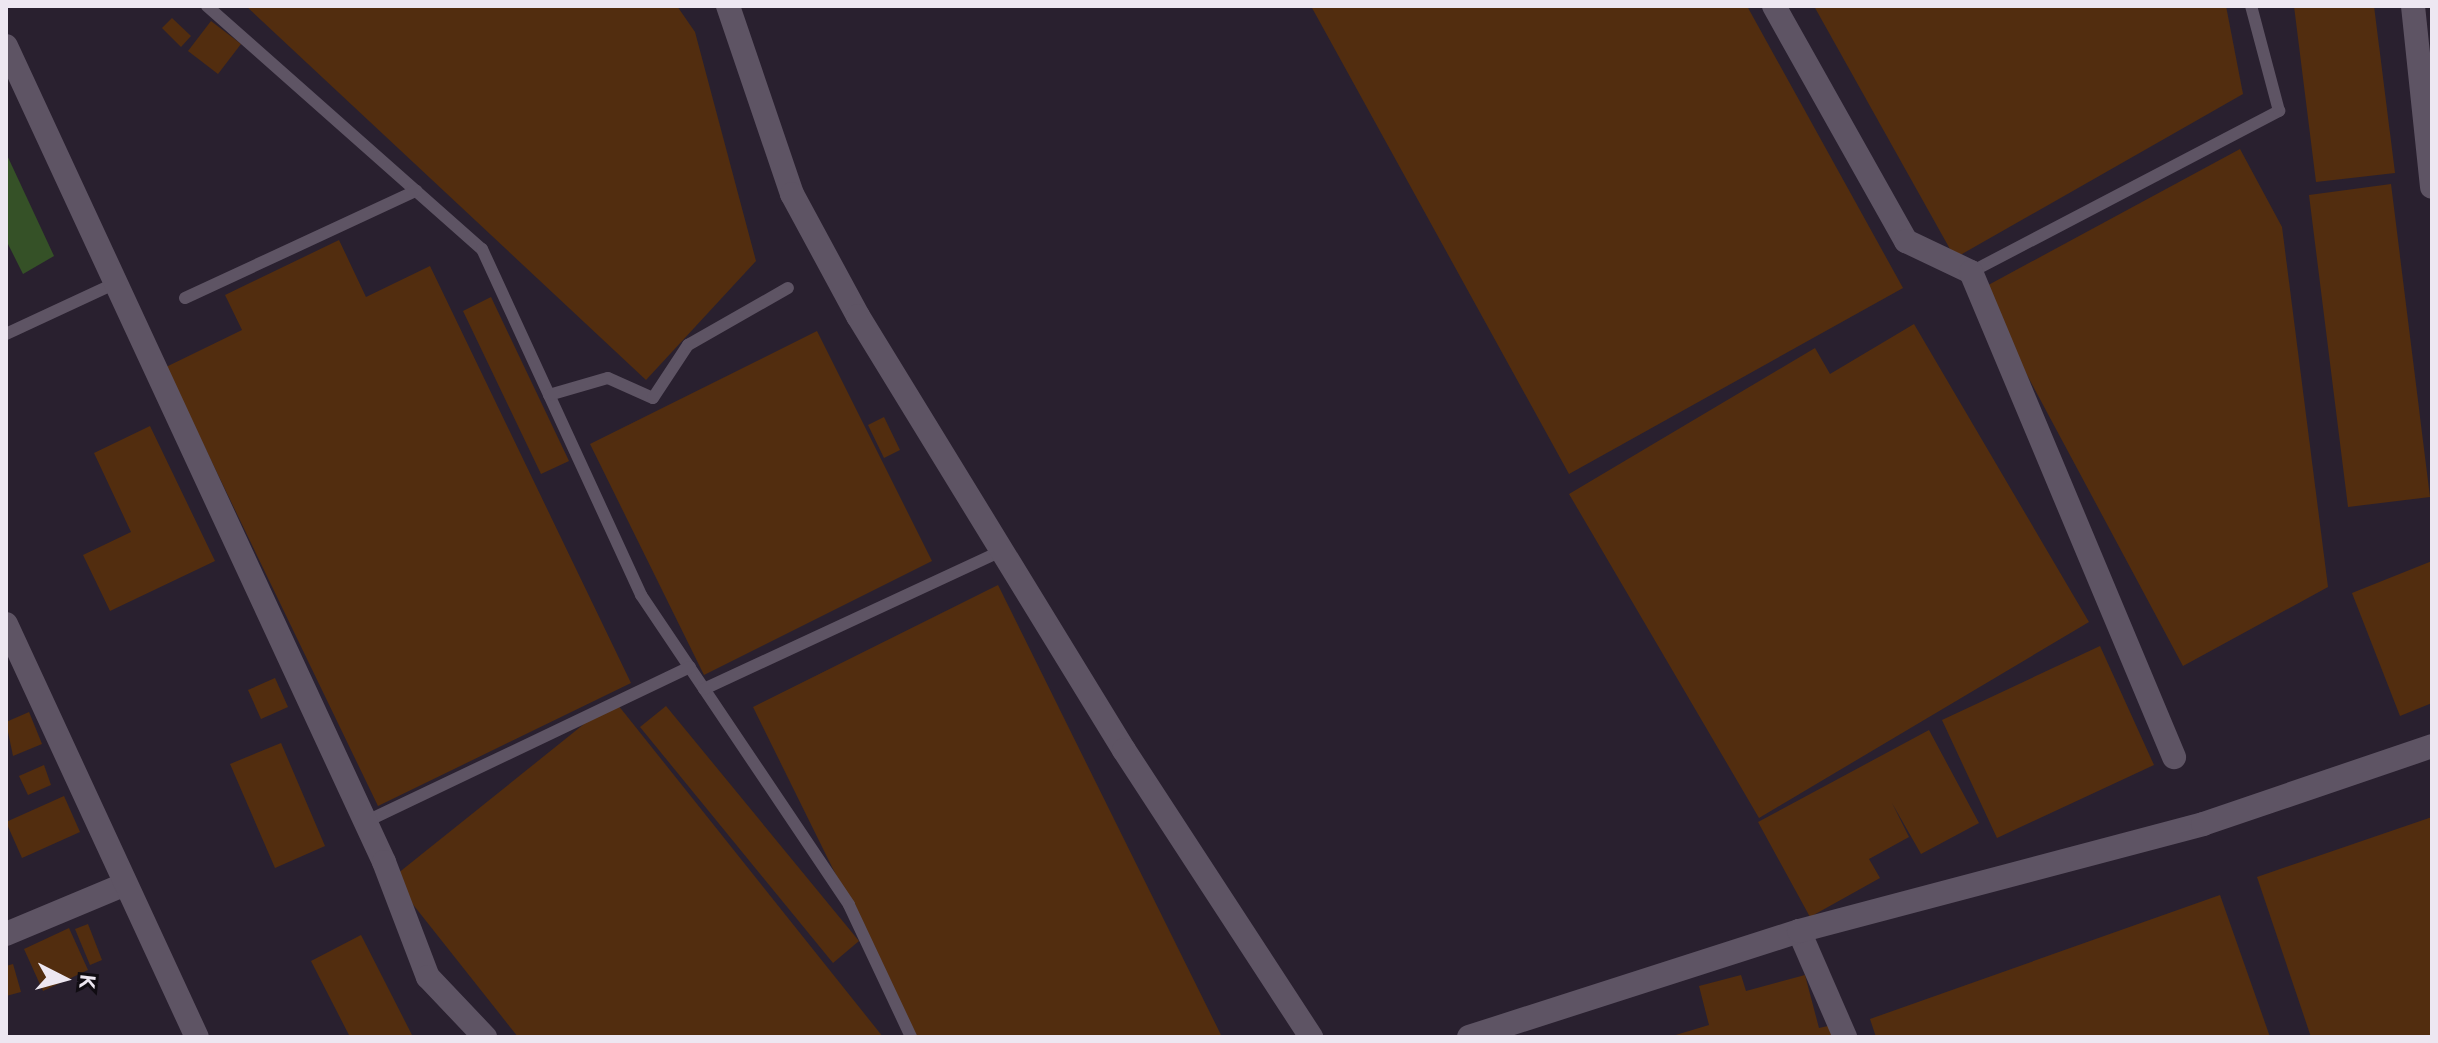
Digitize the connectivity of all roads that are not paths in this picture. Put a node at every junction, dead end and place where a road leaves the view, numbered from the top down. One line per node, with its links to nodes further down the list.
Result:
1 (207, 6): 9 (lane)
2 (728, 6): 16 (street)
3 (1774, 6): 10 (street)
4 (2251, 6): 10 (lane)
5 (2413, 6): 7 (street)
6 (6, 46): 11 (street)
7 (2429, 134): 8 (street)
8 (2432, 187)
9 (416, 191): 13 (lane); 15 (lane)
10 (1971, 272): 21 (street)
11 (116, 283): 14 (lane); 22 (street)
12 (788, 288): 15 (lane)
13 (185, 298)
14 (6, 334)
15 (549, 395): 18 (lane)
16 (1004, 550): 19 (lane); 29 (street)
17 (6, 624): 23 (street)
18 (690, 667): 19 (lane); 22 (lane)
19 (704, 689): 28 (lane)
20 (2432, 746): 24 (street)
21 (2174, 757)
22 (365, 822): 27 (street)
23 (123, 885): 25 (street); 26 (street)
24 (1799, 931): 30 (street); 31 (street)
25 (6, 934)
26 (197, 1037)
27 (485, 1037)
28 (911, 1037)
29 (1311, 1037)
30 (1469, 1037)
31 (1845, 1037)

